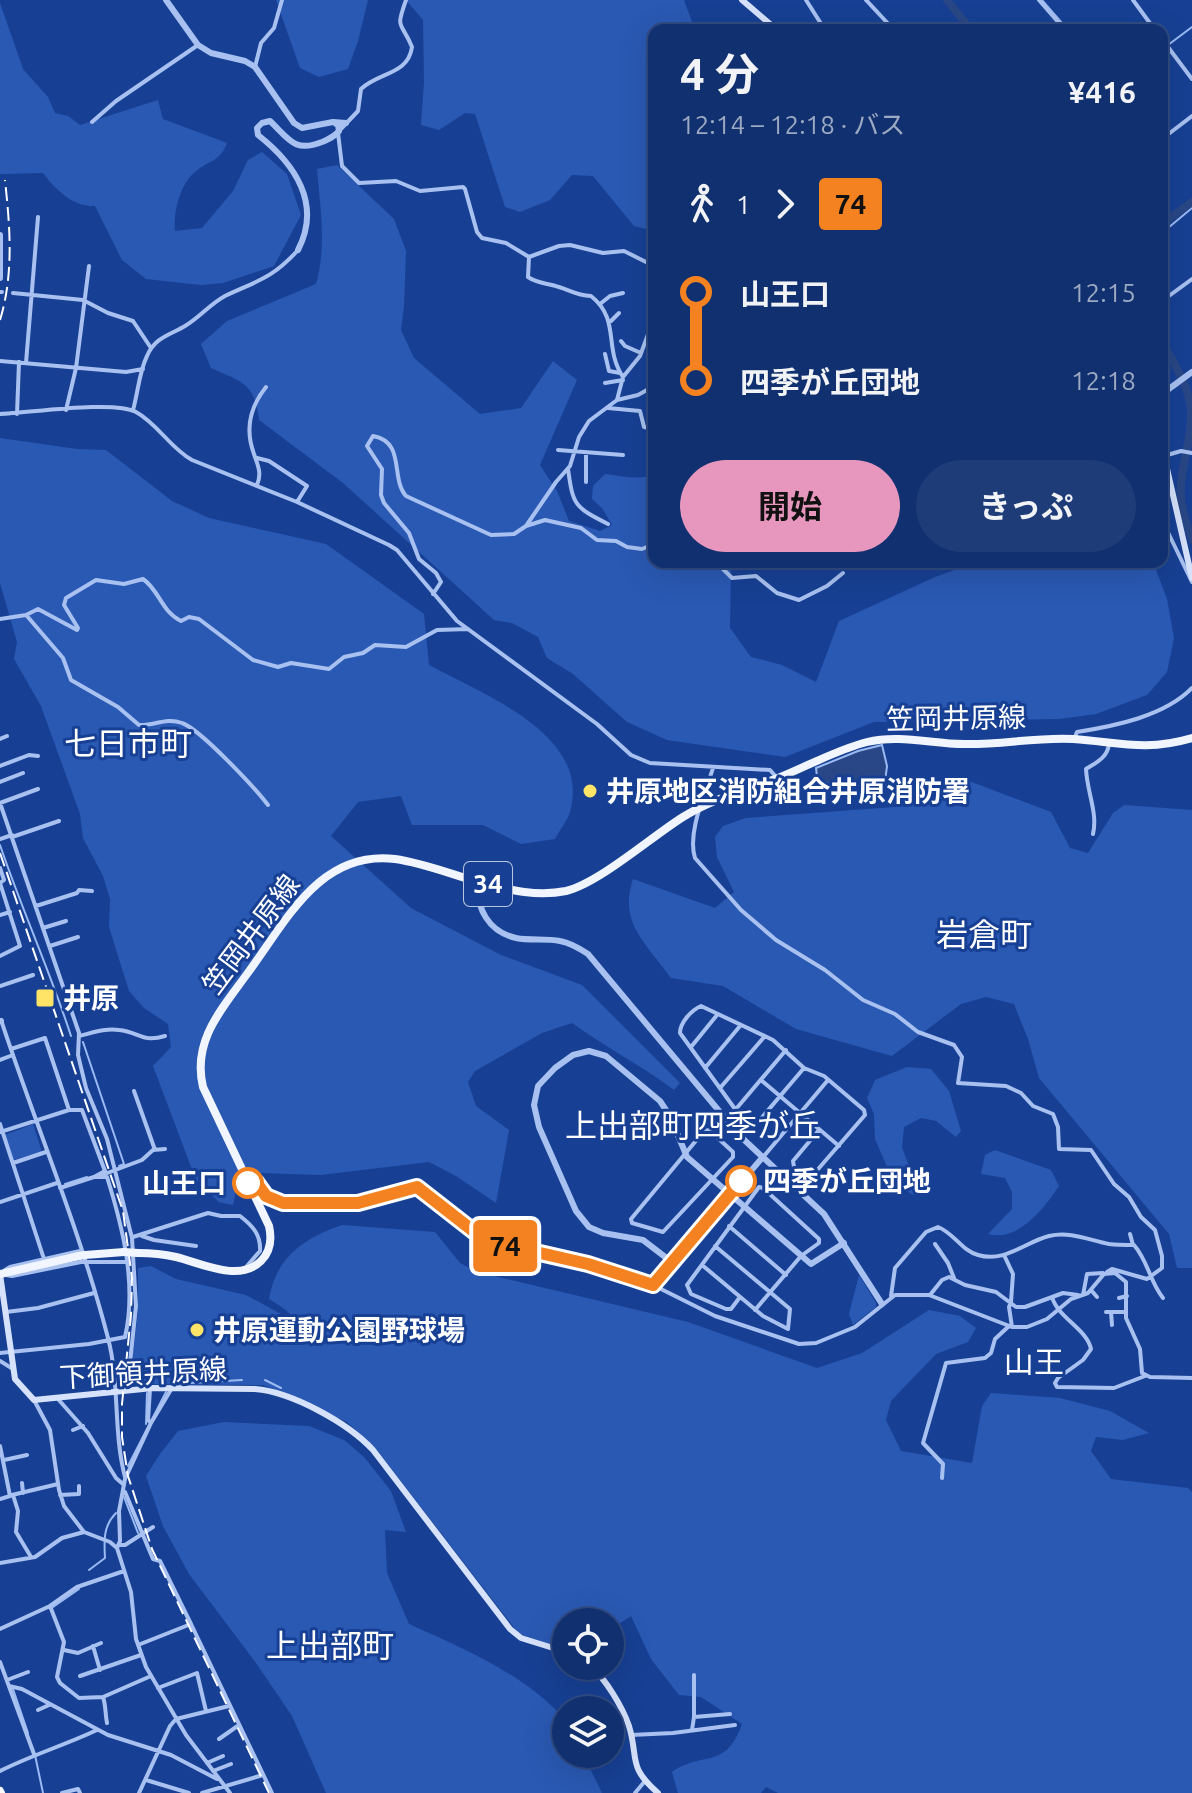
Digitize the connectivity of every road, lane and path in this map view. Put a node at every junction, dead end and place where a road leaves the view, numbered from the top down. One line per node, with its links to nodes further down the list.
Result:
1 (166, 0): 14 (street)
2 (282, 0): 16 (street)
3 (406, 0): 21 (street)
4 (742, 0): 9 (main road)
5 (806, 0): 10 (street)
6 (866, 0): 11 (street)
7 (1039, 0): 12 (street)
8 (1133, 0): 13 (street)
9 (770, 24)
10 (821, 24)
11 (888, 24)
12 (1060, 24)
13 (1151, 24)
14 (198, 45): 16 (street); 19 (street)
15 (1168, 47): 17 (street)
16 (255, 67): 20 (street)
17 (1192, 79)
18 (1192, 116): 23 (street)
19 (92, 122)
20 (333, 122): 21 (street); 22 (street)
21 (346, 123): 22 (street)
22 (338, 132): 26 (street); 27 (street)
23 (1168, 134)
24 (38, 217): 34 (street)
25 (0, 235): 30 (street)
26 (298, 250): 42 (street)
27 (529, 257): 28 (street); 37 (street)
28 (648, 264)
29 (89, 266): 36 (street)
30 (0, 278)
31 (1192, 279): 35 (street)
32 (13, 293): 34 (street)
33 (623, 293): 37 (street)
34 (32, 294): 36 (street); 46 (street)
35 (1168, 297)
36 (83, 300): 42 (street); 47 (street)
37 (600, 304): 39 (street)
38 (619, 313): 39 (street)
39 (611, 321): 50 (street)
40 (648, 334): 43 (street)
41 (621, 341): 43 (street)
42 (151, 348): 48 (street)
43 (641, 353): 50 (street)
44 (605, 354): 50 (street)
45 (0, 361): 46 (street)
46 (22, 362): 47 (street); 60 (street)
47 (76, 368): 48 (street); 57 (street)
48 (143, 369): 58 (street)
49 (1189, 374): 54 (street)
50 (622, 377): 51 (street); 55 (street)
51 (605, 383)
52 (266, 387): 68 (street)
53 (648, 389): 55 (street)
54 (1168, 390)
55 (617, 400): 56 (street)
56 (608, 408): 61 (street); 63 (street)
57 (66, 410): 58 (street); 60 (street)
58 (133, 410): 72 (street)
59 (0, 414): 60 (street)
60 (17, 414)
61 (648, 428)
62 (558, 450): 63 (street)
63 (574, 450): 64 (street); 69 (street)
64 (586, 453): 66 (street); 71 (street)
65 (1191, 453): 67 (street)
66 (623, 455)
67 (1168, 455)
68 (256, 458): 72 (street); 75 (street)
69 (568, 469): 76 (street); 77 (street)
70 (1168, 478): 73 (main road)
71 (586, 482)
72 (257, 485): 75 (street)
73 (1171, 491): 74 (street); 82 (main road)
74 (1168, 496)
75 (297, 502): 83 (street)
76 (608, 524)
77 (526, 526): 79 (street); 83 (street)
78 (1168, 532): 82 (street)
79 (648, 546)
80 (722, 568): 81 (street)
81 (843, 573)
82 (1192, 580)
83 (433, 594): 86 (street)
84 (26, 615): 85 (street); 86 (street); 101 (street)
85 (0, 619)
86 (468, 629): 95 (street)
87 (1192, 688): 91 (street)
88 (7, 736): 90 (street)
89 (1192, 738): 92 (main road, 笠岡井原線 / 34)
90 (0, 739)
91 (1073, 739): 92 (main road, 笠岡井原線 / 34); 97 (main road, 笠岡井原線 / 34)
92 (1109, 744): 104 (street)
93 (38, 756): 94 (street)
94 (0, 766)
95 (713, 768): 97 (street); 102 (street)
96 (23, 773): 98 (street)
97 (777, 778): 102 (main road, 笠岡井原線 / 34)
98 (0, 782)
99 (38, 789): 100 (street)
100 (0, 803): 105 (street)
101 (268, 805)
102 (702, 806): 108 (main road, 笠岡井原線 / 34); 184 (street)
103 (59, 821): 105 (street)
104 (1093, 834)
105 (12, 836): 106 (street); 111 (street)
106 (0, 839)
107 (0, 868): 109 (street)
108 (479, 882): 151 (street); 157 (main road, 笠岡井原線 / 34)
109 (0, 883): 112 (street)
110 (92, 891): 111 (street)
111 (36, 906): 115 (street)
112 (10, 912): 113 (street); 118 (street)
113 (0, 915)
114 (66, 921): 115 (street)
115 (43, 928): 117 (street)
116 (78, 937): 117 (street)
117 (50, 946): 124 (street)
118 (0, 956)
119 (33, 975): 120 (street)
120 (0, 986)
121 (717, 1015): 123 (street); 127 (street); 127 (street)
122 (0, 1020): 128 (street)
123 (740, 1026): 126 (street); 132 (street)
124 (79, 1036): 125 (street); 153 (street)
125 (165, 1036)
126 (765, 1036): 129 (street); 136 (street)
127 (691, 1047): 132 (street)
128 (11, 1049): 130 (street); 140 (street)
129 (786, 1050): 133 (street); 134 (street)
130 (13, 1055): 131 (street); 142 (street)
131 (0, 1060)
132 (705, 1068): 136 (street)
133 (804, 1068): 135 (street); 138 (street)
134 (761, 1080): 138 (street); 139 (street)
135 (828, 1080): 141 (street); 146 (street)
136 (720, 1088): 139 (street)
137 (134, 1091): 148 (street)
138 (780, 1096): 139 (street); 141 (street)
139 (736, 1109)
140 (69, 1110): 142 (street); 154 (street)
141 (800, 1113): 144 (street); 151 (street)
142 (35, 1121): 145 (street); 149 (street)
143 (0, 1124): 145 (street)
144 (819, 1129): 146 (street); 156 (street)
145 (1, 1132): 152 (street)
146 (839, 1146): 156 (street)
147 (165, 1149): 148 (street)
148 (155, 1150): 153 (street)
149 (46, 1152): 152 (street); 158 (street)
150 (684, 1153): 155 (street); 155 (street); 155 (street); 178 (street)
151 (762, 1158): 159 (street); 161 (street)
152 (13, 1163): 160 (street)
153 (114, 1171): 154 (street); 167 (street)
154 (94, 1177): 158 (street); 176 (street)
155 (712, 1179): 161 (street)
156 (809, 1179): 159 (street)
157 (248, 1183): 180 (main road, 笠岡井原線 / 34); 186 (street)
158 (58, 1186): 160 (street); 174 (street)
159 (800, 1190): 168 (street)
160 (23, 1194): 162 (street); 177 (street)
161 (730, 1194): 163 (street); 178 (street)
162 (0, 1202)
163 (743, 1206): 164 (street); 175 (street); 175 (street)
164 (729, 1226): 172 (street); 183 (street)
165 (1130, 1234): 170 (street)
166 (140, 1235): 167 (street); 171 (street); 180 (street)
167 (132, 1238): 200 (street)
168 (844, 1243): 175 (street); 203 (street)
169 (935, 1244): 185 (street)
170 (1133, 1245): 173 (street); 184 (street)
171 (196, 1246)
172 (715, 1246): 179 (street); 190 (street)
173 (1004, 1255): 193 (street); 202 (street)
174 (82, 1256): 176 (main road); 177 (street); 182 (main road); 189 (street)
175 (801, 1256): 183 (street)
176 (125, 1257): 180 (main road, bridge); 200 (street)
177 (44, 1259): 182 (street)
178 (673, 1263): 186 (street)
179 (702, 1265): 195 (street); 195 (street)
180 (244, 1271)
181 (1106, 1273): 184 (street); 187 (street); 192 (street); 194 (street)
182 (0, 1274): 207 (main road, 下御領井原線)
183 (786, 1275): 190 (street)
184 (1152, 1276): 199 (street)
185 (954, 1278): 191 (street); 202 (street)
186 (653, 1285): 203 (street)
187 (1091, 1290): 192 (street); 197 (street)
188 (1043, 1292): 201 (street)
189 (94, 1293): 207 (street); 210 (street)
190 (770, 1293): 205 (street); 205 (street)
191 (929, 1295): 193 (street); 209 (street)
192 (1082, 1295): 196 (street); 204 (street)
193 (891, 1296): 203 (street)
194 (1127, 1296): 198 (street); 206 (street)
195 (740, 1297): 205 (street)
196 (1052, 1297): 201 (street); 204 (street)
197 (1097, 1297)
198 (1119, 1298)
199 (1163, 1298)
200 (132, 1300): 210 (street); 219 (street)
201 (1042, 1300): 202 (street)
202 (1010, 1303): 209 (street)
203 (882, 1304)
204 (1058, 1309): 209 (street); 215 (street)
205 (755, 1310)
206 (1126, 1312): 208 (street); 215 (street)
207 (5, 1313): 211 (main road, 下御領井原線)
208 (1112, 1325)
209 (1011, 1326): 230 (street)
210 (108, 1340): 211 (street); 220 (street)
211 (10, 1351): 212 (street); 214 (main road, 下御領井原線)
212 (0, 1353)
213 (0, 1361): 214 (street)
214 (13, 1369): 222 (main road, 下御領井原線)
215 (1145, 1376): 216 (street)
216 (1192, 1378)
217 (172, 1388): 218 (main road, 下御領井原線); 223 (street); 252 (main road, 下御領井原線)
218 (150, 1389): 219 (main road, 下御領井原線); 223 (street)
219 (127, 1391): 220 (main road, 下御領井原線)
220 (117, 1393): 221 (main road, 下御領井原線); 229 (street)
221 (58, 1399): 222 (main road, 下御領井原線); 224 (street)
222 (34, 1400): 232 (street)
223 (150, 1422): 229 (street)
224 (83, 1426): 225 (street); 234 (street)
225 (73, 1430)
226 (0, 1446): 228 (street)
227 (27, 1455): 228 (street)
228 (4, 1460): 237 (street)
229 (125, 1477): 234 (street)
230 (942, 1478)
231 (22, 1483): 235 (street)
232 (58, 1484): 235 (street); 236 (street)
233 (79, 1486): 236 (street)
234 (123, 1486): 241 (street); 242 (street)
235 (23, 1493): 237 (street)
236 (60, 1495): 240 (street)
237 (11, 1496): 238 (street); 243 (street)
238 (0, 1499)
239 (153, 1527): 241 (street)
240 (84, 1532): 242 (street); 243 (street)
241 (141, 1535): 242 (street); 247 (street)
242 (118, 1546): 245 (street)
243 (31, 1557): 244 (street)
244 (0, 1563)
245 (124, 1571): 246 (street); 250 (street)
246 (50, 1606): 248 (street); 253 (street)
247 (191, 1624): 250 (street); 267 (street)
248 (0, 1629)
249 (101, 1643): 251 (street)
250 (138, 1645): 254 (street)
251 (93, 1646): 253 (street); 256 (street)
252 (552, 1648)
253 (64, 1650): 265 (street)
254 (141, 1655): 256 (street); 260 (street)
255 (0, 1662): 261 (street)
256 (100, 1670): 259 (street)
257 (28, 1672): 261 (street)
258 (694, 1675): 271 (street)
259 (80, 1676)
260 (151, 1676): 264 (street); 265 (street)
261 (7, 1680): 263 (street)
262 (600, 1680): 278 (main road)
263 (9, 1686): 266 (street); 281 (street)
264 (158, 1688): 269 (street); 272 (street)
265 (103, 1697): 273 (street)
266 (49, 1705): 268 (street); 276 (street)
267 (230, 1706): 269 (street); 274 (street)
268 (38, 1710)
269 (206, 1712): 272 (street)
270 (730, 1714): 271 (street)
271 (694, 1717): 277 (street)
272 (176, 1719): 280 (street); 283 (street)
273 (107, 1723)
274 (239, 1725): 279 (street); 287 (street)
275 (735, 1725): 277 (street)
276 (97, 1730): 280 (street); 281 (street)
277 (692, 1730): 278 (street)
278 (631, 1735): 289 (main road)
279 (219, 1739)
280 (159, 1751): 288 (street); 290 (street)
281 (35, 1753): 285 (street)
282 (223, 1756): 283 (street)
283 (207, 1763): 286 (street)
284 (231, 1764): 286 (street)
285 (0, 1771)
286 (213, 1771): 290 (street)
287 (263, 1775): 290 (street); 298 (street)
288 (145, 1779): 294 (street); 295 (street)
289 (645, 1781): 299 (street); 300 (main road)
290 (225, 1785): 291 (street); 297 (street)
291 (211, 1792): 296 (street)
292 (62, 1793): 293 (street)
293 (80, 1793)
294 (139, 1793)
295 (189, 1793)
296 (202, 1793)
297 (230, 1793)
298 (272, 1793)
299 (635, 1793)
300 (658, 1793)

